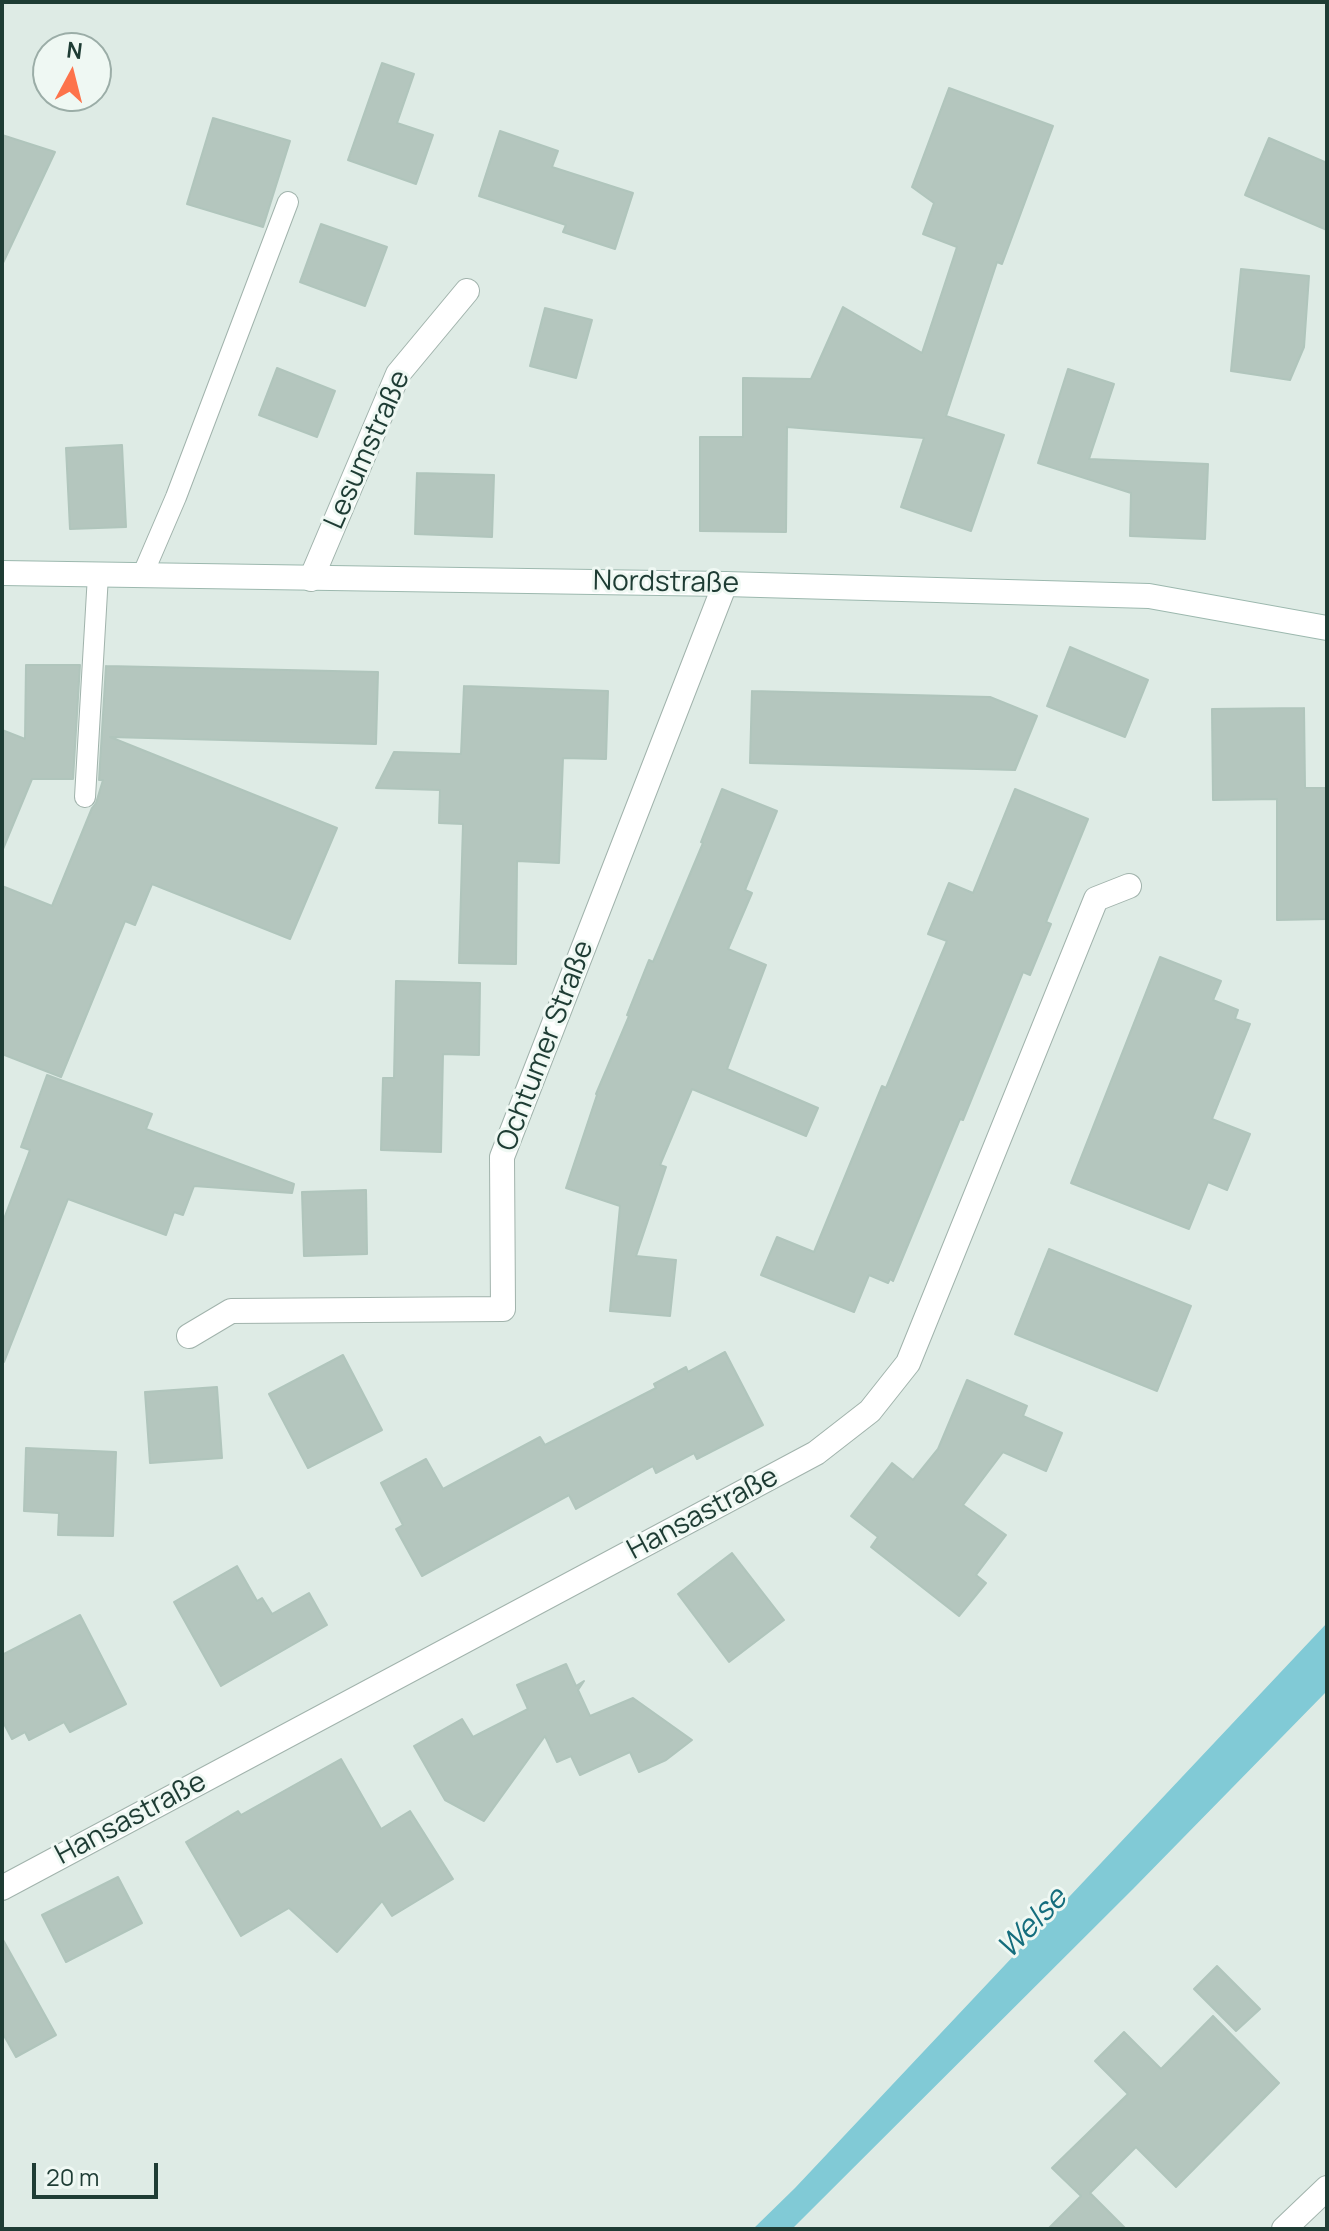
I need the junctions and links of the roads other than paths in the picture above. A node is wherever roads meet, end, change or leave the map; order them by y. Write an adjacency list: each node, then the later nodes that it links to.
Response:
1 (288, 202): 5 (lane)
2 (467, 291): 6 (street, Lesumstraße)
3 (2, 573): 4 (street, Nordstraße)
4 (98, 575): 5 (street, Nordstraße); 9 (lane)
5 (142, 576): 6 (street, Nordstraße)
6 (311, 579): 7 (street, Nordstraße)
7 (725, 584): 8 (street, Nordstraße); 11 (street, Ochtumer Straße)
8 (1327, 628)
9 (85, 797)
10 (1129, 886): 12 (street, Hansastraße)
11 (189, 1336)
12 (2, 1888)
13 (1327, 2188): 14 (street)
14 (1284, 2229)

